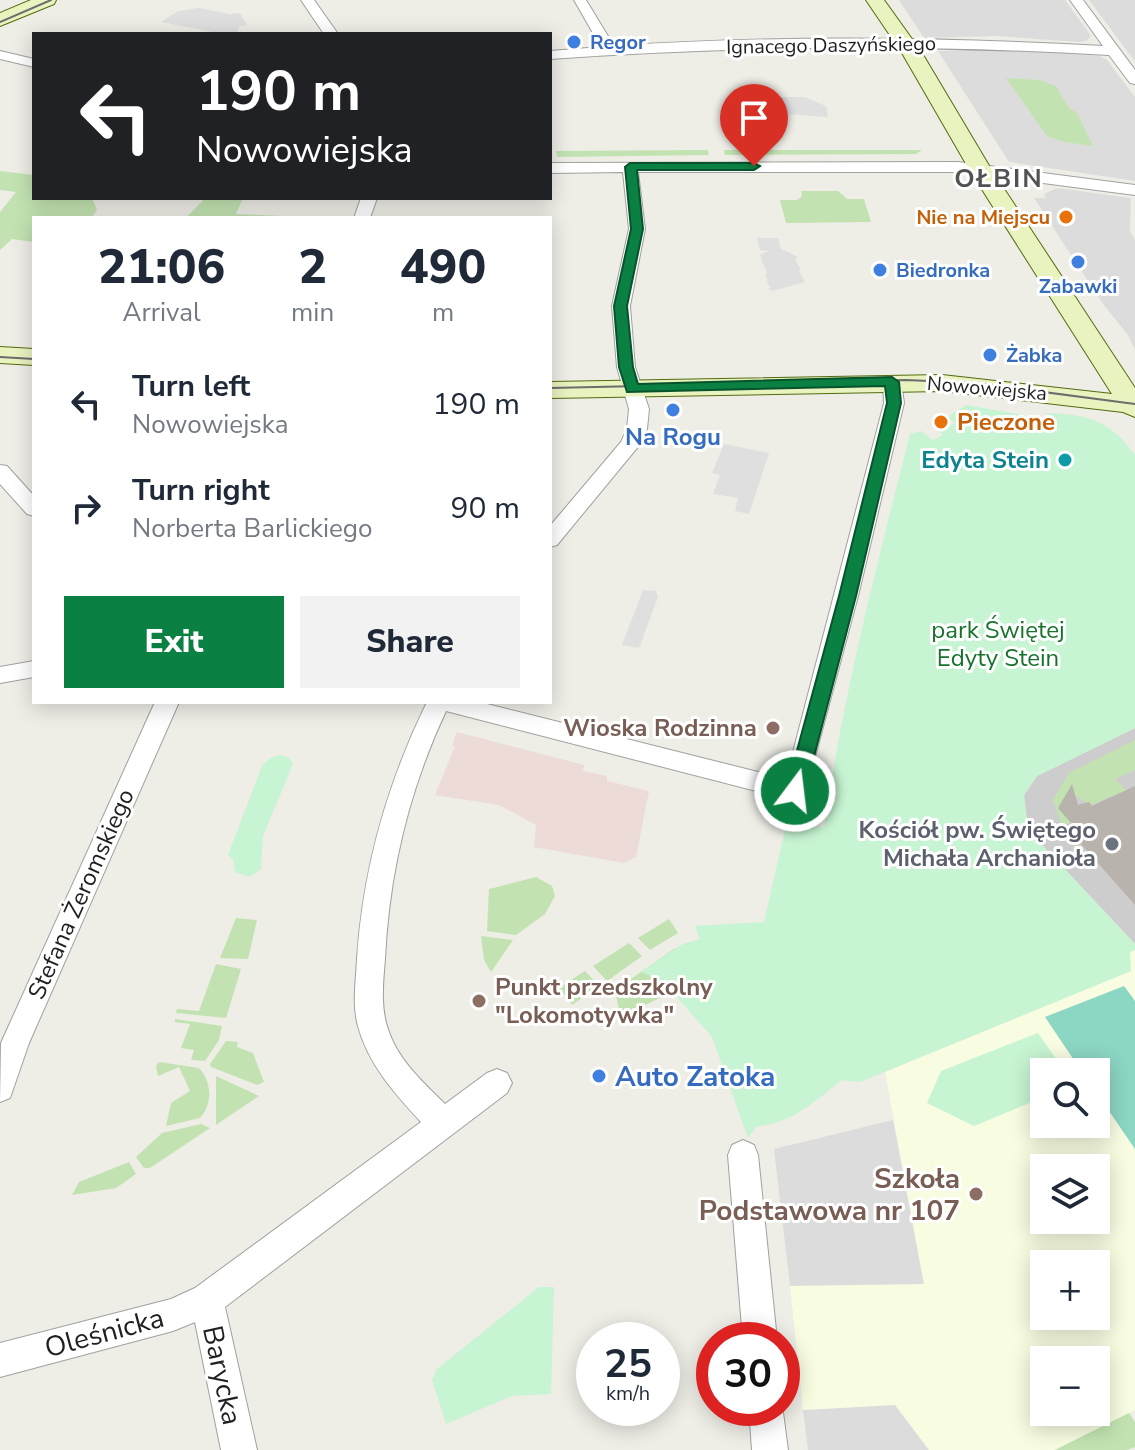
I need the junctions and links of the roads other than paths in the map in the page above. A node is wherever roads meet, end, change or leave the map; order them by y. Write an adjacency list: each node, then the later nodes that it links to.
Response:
1 (47, 0): 6 (main road)
2 (307, 0): 7 (street)
3 (580, 0): 9 (street)
4 (875, 0): 8 (main road)
5 (1076, 0): 10 (street)
6 (0, 20)
7 (330, 32)
8 (905, 43): 9 (street, Ignacego Daszyńskiego); 10 (street, Ignacego Daszyńskiego); 17 (main road)
9 (609, 50): 12 (street, Ignacego Daszyńskiego)
10 (1113, 51): 14 (street)
11 (0, 55): 13 (street)
12 (552, 55)
13 (32, 63)
14 (1134, 78)
15 (630, 167): 16 (street); 17 (street); 22 (street)
16 (552, 168)
17 (980, 169): 18 (street); 24 (main road)
18 (1135, 190)
19 (0, 355): 20 (main road)
20 (32, 357)
21 (892, 382): 22 (main road, Nowowiejska); 24 (main road, Nowowiejska); 32 (street)
22 (632, 389): 23 (main road, Nowowiejska); 27 (street)
23 (552, 390)
24 (1134, 406)
25 (0, 471): 26 (street)
26 (32, 507)
27 (552, 538)
28 (32, 669): 29 (street)
29 (0, 675)
30 (166, 704): 34 (street, Stefana Żeromskiego)
31 (440, 704): 35 (street)
32 (449, 704)
33 (497, 1083): 35 (street, Oleśnicka)
34 (0, 1088)
35 (442, 1122): 37 (street, Oleśnicka)
36 (743, 1155): 38 (street)
37 (207, 1300): 39 (street, Oleśnicka); 41 (street, Barycka)
38 (758, 1322)
39 (0, 1360)
40 (768, 1426): 42 (street)
41 (239, 1450)
42 (770, 1450)

